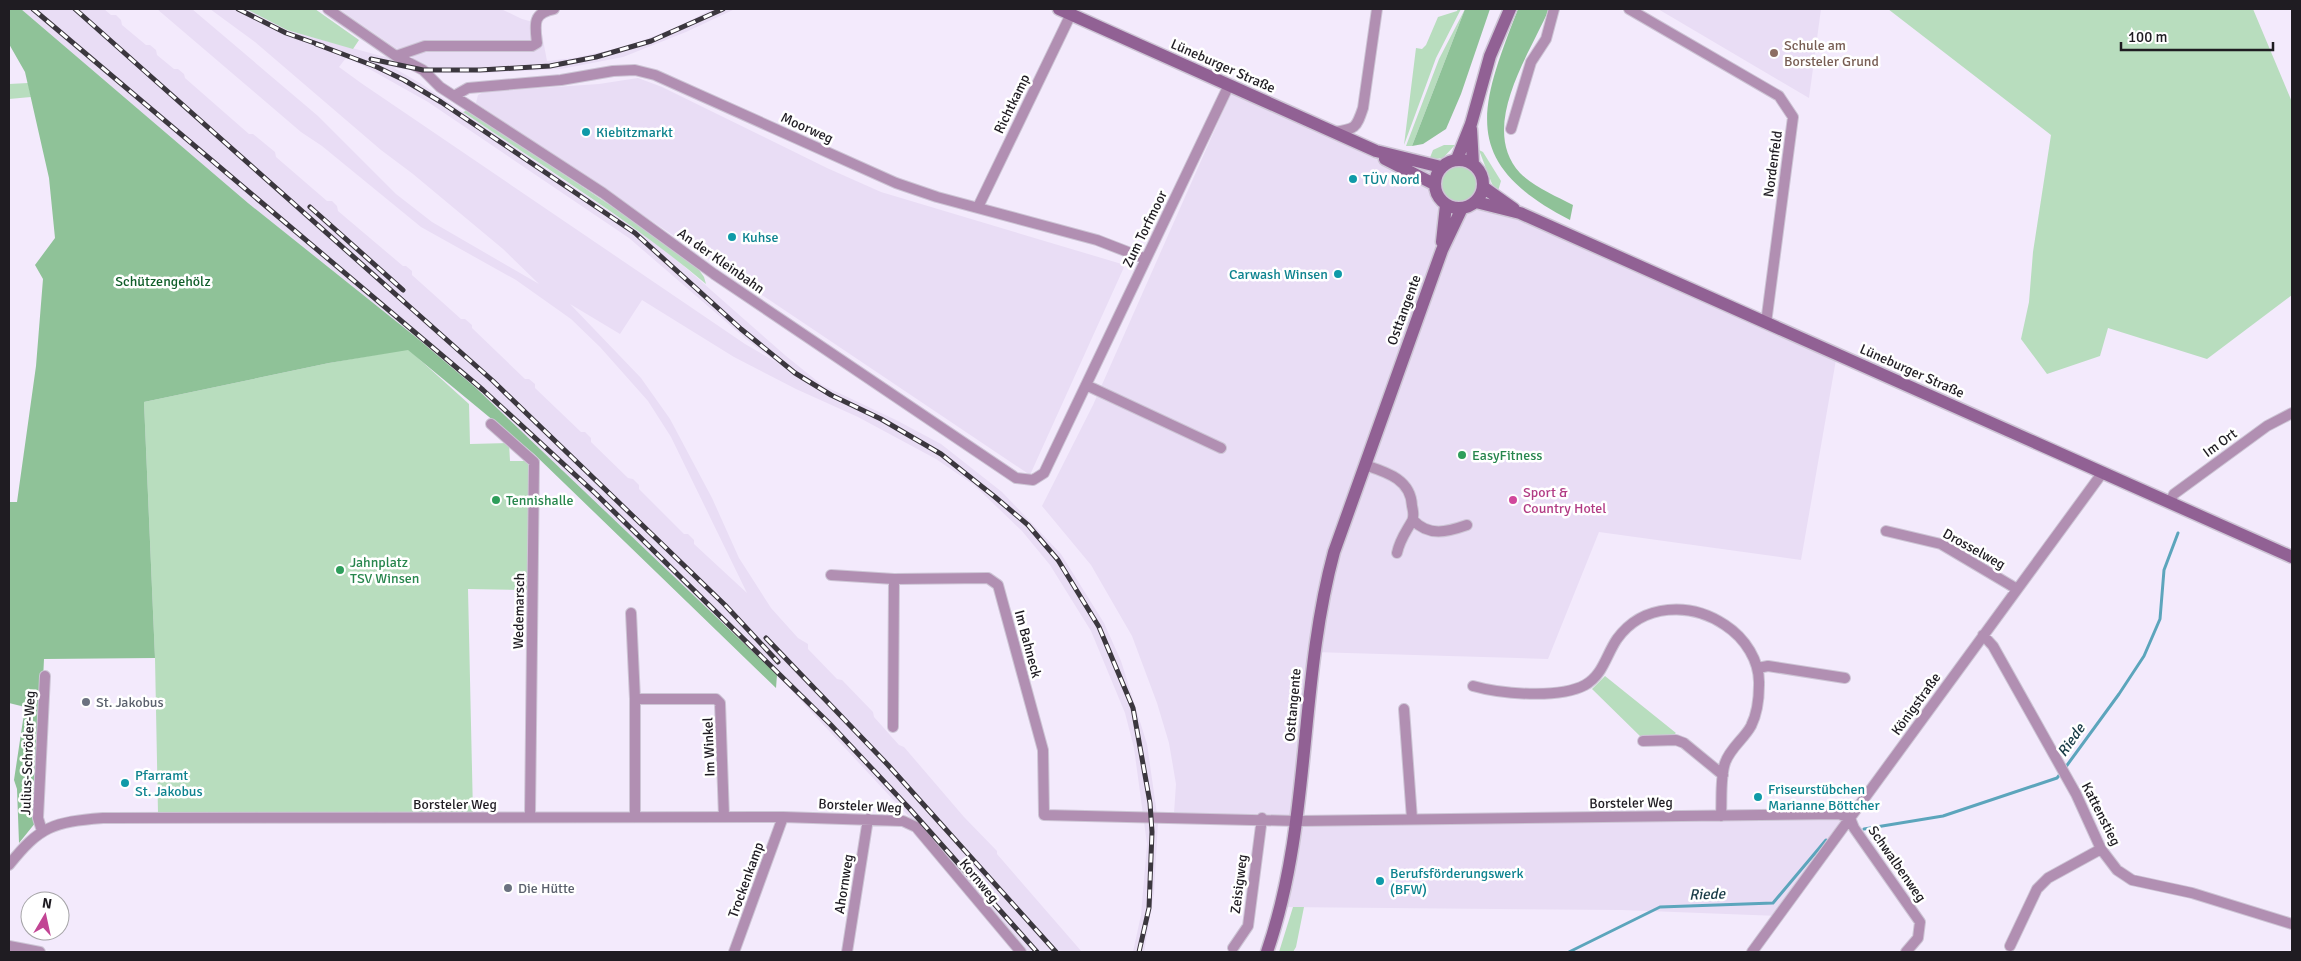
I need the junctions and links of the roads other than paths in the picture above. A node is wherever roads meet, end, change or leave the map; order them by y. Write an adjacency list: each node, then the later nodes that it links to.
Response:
1 (328, 9): 9 (street, An der Kleinbahn)
2 (554, 9): 9 (street)
3 (1059, 9): 8 (main road, Lüneburger Straße)
4 (1377, 9): 14 (street)
5 (1510, 9): 12 (main road)
6 (1554, 9): 13 (street)
7 (1628, 9): 28 (street, Nordenfeld)
8 (1071, 14): 10 (main road, Lüneburger Straße); 23 (street, Richtkamp)
9 (396, 56): 11 (street, An der Kleinbahn)
10 (1229, 85): 14 (main road, Lüneburger Straße); 27 (street, Zum Torfmoor)
11 (454, 96): 23 (street, Moorweg); 35 (street, An der Kleinbahn)
12 (1471, 124): 16 (main road); 17 (main road)
13 (1512, 129)
14 (1334, 132): 15 (main road, Lüneburger Straße)
15 (1376, 151): 18 (main road, Lüneburger Straße); 19 (main road, Lüneburger Straße)
16 (1457, 159): 17 (main road); 18 (main road)
17 (1473, 164): 20 (main road)
18 (1441, 167): 19 (main road)
19 (1434, 184): 22 (main road)
20 (1483, 187): 21 (main road); 25 (main road, Lüneburger Straße)
21 (1476, 202): 24 (main road); 25 (main road, Lüneburger Straße)
22 (1446, 204): 24 (main road); 26 (main road, Osttangente)
23 (978, 207): 27 (street, Moorweg)
24 (1462, 208): 26 (main road, Osttangente)
25 (1520, 213): 28 (main road, Lüneburger Straße)
26 (1442, 250): 33 (main road, Osttangente)
27 (1146, 259): 29 (street, Zum Torfmoor)
28 (1766, 322): 34 (main road, Lüneburger Straße)
29 (1086, 385): 32 (street); 35 (street, Zum Torfmoor)
30 (2292, 413): 36 (street, Im Ort)
31 (491, 424): 58 (street, Wedemarsch)
32 (1221, 448)
33 (1365, 464): 37 (street); 66 (main road, Osttangente)
34 (2103, 472): 36 (main road, Lüneburger Straße); 44 (street, Königstraße)
35 (1033, 480)
36 (2170, 502): 41 (main road, Lüneburger Straße)
37 (1413, 520): 38 (street); 40 (street)
38 (1467, 525)
39 (1886, 531): 44 (street, Drosselweg)
40 (1397, 553)
41 (2292, 557)
42 (831, 575): 43 (street, Im Bahneck)
43 (894, 579): 53 (street); 56 (street, Im Bahneck)
44 (2017, 589): 46 (street, Königstraße)
45 (631, 613): 51 (street)
46 (1984, 636): 63 (street, Königstraße); 70 (street, Kattenstieg)
47 (1758, 668): 49 (street); 50 (street); 55 (street)
48 (45, 676): 68 (street, Julius-Schröder-Weg)
49 (1845, 678)
50 (1473, 686)
51 (635, 699): 59 (street); 60 (street, Im Winkel)
52 (1404, 709): 65 (street)
53 (893, 727)
54 (1643, 741): 55 (street)
55 (1723, 775): 57 (street)
56 (1044, 814): 62 (street, Borsteler Weg)
57 (1722, 816): 63 (street, Borsteler Weg); 65 (street, Borsteler Weg)
58 (530, 817): 59 (street, Borsteler Weg); 68 (street, Borsteler Weg)
59 (635, 817): 60 (street, Borsteler Weg)
60 (724, 817): 61 (street, Borsteler Weg)
61 (783, 817): 64 (street, Borsteler Weg); 78 (street, Trockenkamp)
62 (1262, 818): 66 (street, Borsteler Weg); 76 (street, Zeisigweg)
63 (1850, 818): 82 (street, Königstraße); 83 (street, Schwalbenweg)
64 (868, 820): 67 (street, Borsteler Weg); 79 (street, Ahornweg)
65 (1412, 820): 66 (street, Borsteler Weg)
66 (1298, 821): 81 (main road, Osttangente)
67 (916, 828): 80 (street, Kornweg)
68 (42, 831): 71 (street, Borsteler Weg)
69 (9, 848): 71 (street)
70 (2101, 849): 73 (street, Kattenstieg); 75 (street)
71 (17, 855): 72 (street, Borsteler Weg)
72 (9, 865)
73 (2292, 924)
74 (9, 946): 77 (street)
75 (2010, 946)
76 (1233, 948)
77 (40, 952)
78 (734, 952)
79 (847, 952)
80 (1021, 952)
81 (1267, 952)
82 (1752, 952)
83 (1906, 952)

